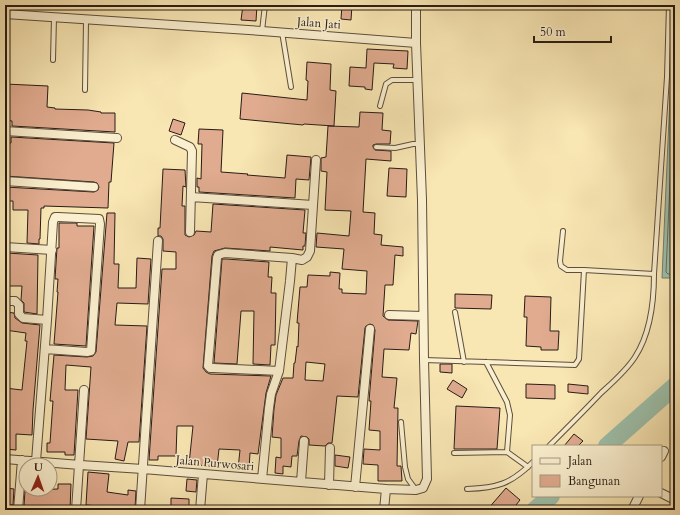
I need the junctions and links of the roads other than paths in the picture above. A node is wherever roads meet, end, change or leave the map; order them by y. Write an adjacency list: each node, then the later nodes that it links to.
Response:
1 (264, 5): 7 (lane)
2 (416, 5): 9 (street)
3 (669, 5): 32 (lane)
4 (5, 14): 5 (street, Jalan Jati)
5 (54, 17): 6 (street, Jalan Jati); 10 (lane)
6 (86, 19): 7 (street, Jalan Jati); 13 (lane)
7 (262, 31): 8 (street, Jalan Jati)
8 (282, 32): 9 (street, Jalan Jati); 12 (lane)
9 (416, 43): 11 (street)
10 (53, 60)
11 (418, 80): 14 (lane); 18 (street)
12 (291, 87)
13 (85, 90)
14 (380, 106)
15 (5, 131): 16 (street)
16 (116, 138)
17 (175, 140): 23 (street)
18 (420, 144): 19 (lane); 36 (street)
19 (376, 147)
20 (316, 160): 24 (street)
21 (5, 182): 22 (street)
22 (94, 187)
23 (191, 197): 24 (street); 26 (street)
24 (313, 205): 30 (street)
25 (563, 231): 31 (lane)
26 (190, 232)
27 (158, 241): 58 (street)
28 (5, 247): 29 (street)
29 (52, 250): 37 (street); 39 (street)
30 (292, 258): 43 (street); 43 (street)
31 (584, 270): 32 (lane); 42 (lane)
32 (654, 274): 47 (lane)
33 (5, 301): 37 (street)
34 (455, 312): 41 (lane)
35 (389, 315): 36 (street)
36 (423, 316): 40 (street)
37 (47, 320): 39 (street)
38 (370, 329): 63 (street)
39 (45, 349): 51 (street)
40 (424, 360): 41 (lane); 64 (street)
41 (464, 362): 42 (lane)
42 (486, 362): 49 (lane)
43 (279, 371): 60 (street)
44 (84, 390): 56 (street)
45 (401, 422): 64 (lane)
46 (304, 441): 61 (street)
47 (550, 445)
48 (330, 448): 62 (street)
49 (507, 452): 50 (lane); 57 (lane)
50 (454, 453)
51 (36, 457)
52 (5, 459): 53 (street, Jalan Purwosari)
53 (18, 460)
54 (58, 463): 56 (street, Jalan Purwosari)
55 (532, 463): 57 (lane)
56 (80, 465): 58 (street, Jalan Purwosari); 72 (street)
57 (528, 467): 65 (lane)
58 (144, 469): 59 (street, Jalan Purwosari); 73 (street)
59 (203, 474): 60 (street, Jalan Purwosari); 74 (street)
60 (262, 479): 61 (street, Jalan Purwosari)
61 (301, 482): 62 (street, Jalan Purwosari)
62 (329, 485): 63 (street, Jalan Purwosari)
63 (355, 487): 66 (street, Jalan Purwosari)
64 (419, 489): 66 (street, Jalan Purwosari)
65 (467, 489)
66 (386, 490): 75 (street)
67 (662, 494): 70 (street)
68 (19, 497): 71 (street)
69 (638, 497): 76 (street)
70 (675, 500)
71 (18, 510)
72 (76, 510)
73 (140, 510)
74 (200, 510)
75 (384, 510)
76 (632, 510)

